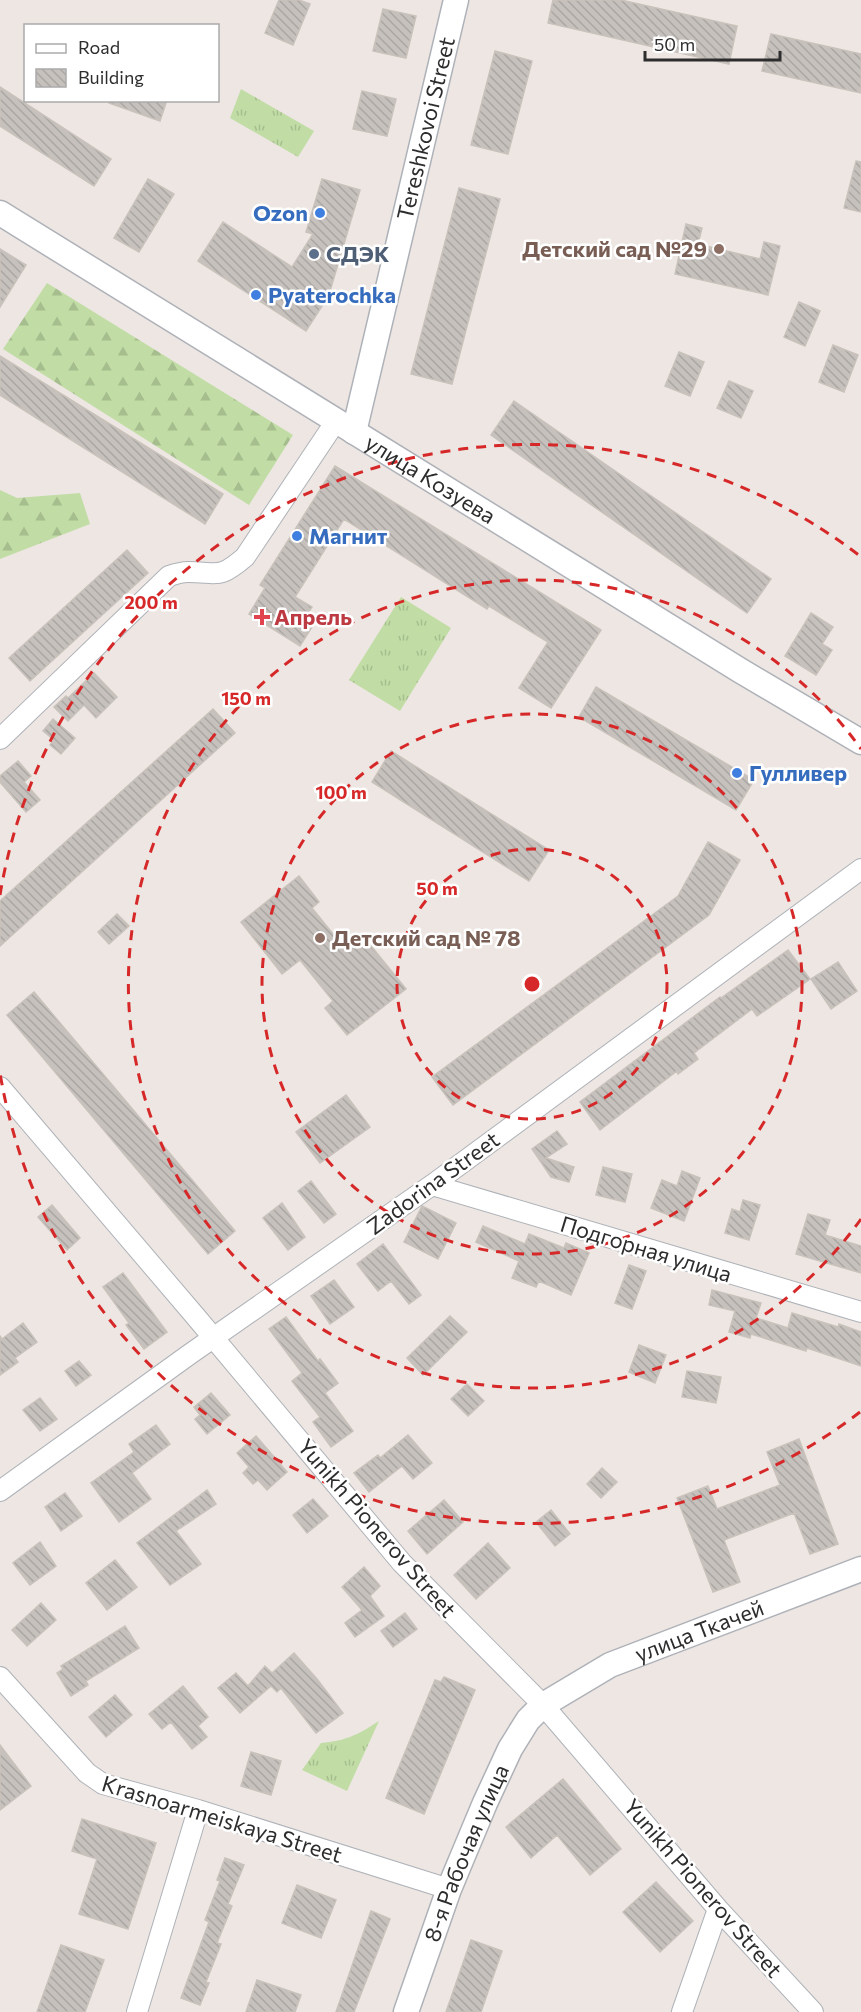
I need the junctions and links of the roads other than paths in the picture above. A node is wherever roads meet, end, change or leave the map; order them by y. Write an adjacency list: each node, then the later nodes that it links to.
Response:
1 (456, 0): 3 (street, Tereshkovoi Street)
2 (0, 213): 3 (street, улица Козуева)
3 (345, 426): 4 (street); 5 (street, улица Козуева)
4 (0, 739)
5 (861, 742)
6 (861, 869): 8 (street, Zadorina Street)
7 (0, 1087): 10 (street, Yunikh Pionerov Street)
8 (432, 1185): 9 (street, Подгорная улица); 10 (street, Zadorina Street)
9 (861, 1312)
10 (213, 1337): 11 (street, Zadorina Street); 14 (street, Yunikh Pionerov Street)
11 (0, 1491)
12 (861, 1569): 14 (street, улица Ткачей)
13 (0, 1677): 15 (street, Krasnoarmeiskaya Street)
14 (543, 1705): 16 (street, 8-я Рабочая улица); 17 (street, Yunikh Pionerov Street)
15 (198, 1810): 16 (street, Krasnoarmeiskaya Street); 18 (street)
16 (449, 1889): 19 (street, 8-я Рабочая улица)
17 (718, 1909): 20 (street); 21 (street, Yunikh Pionerov Street)
18 (137, 2012)
19 (406, 2012)
20 (682, 2012)
21 (813, 2012)

